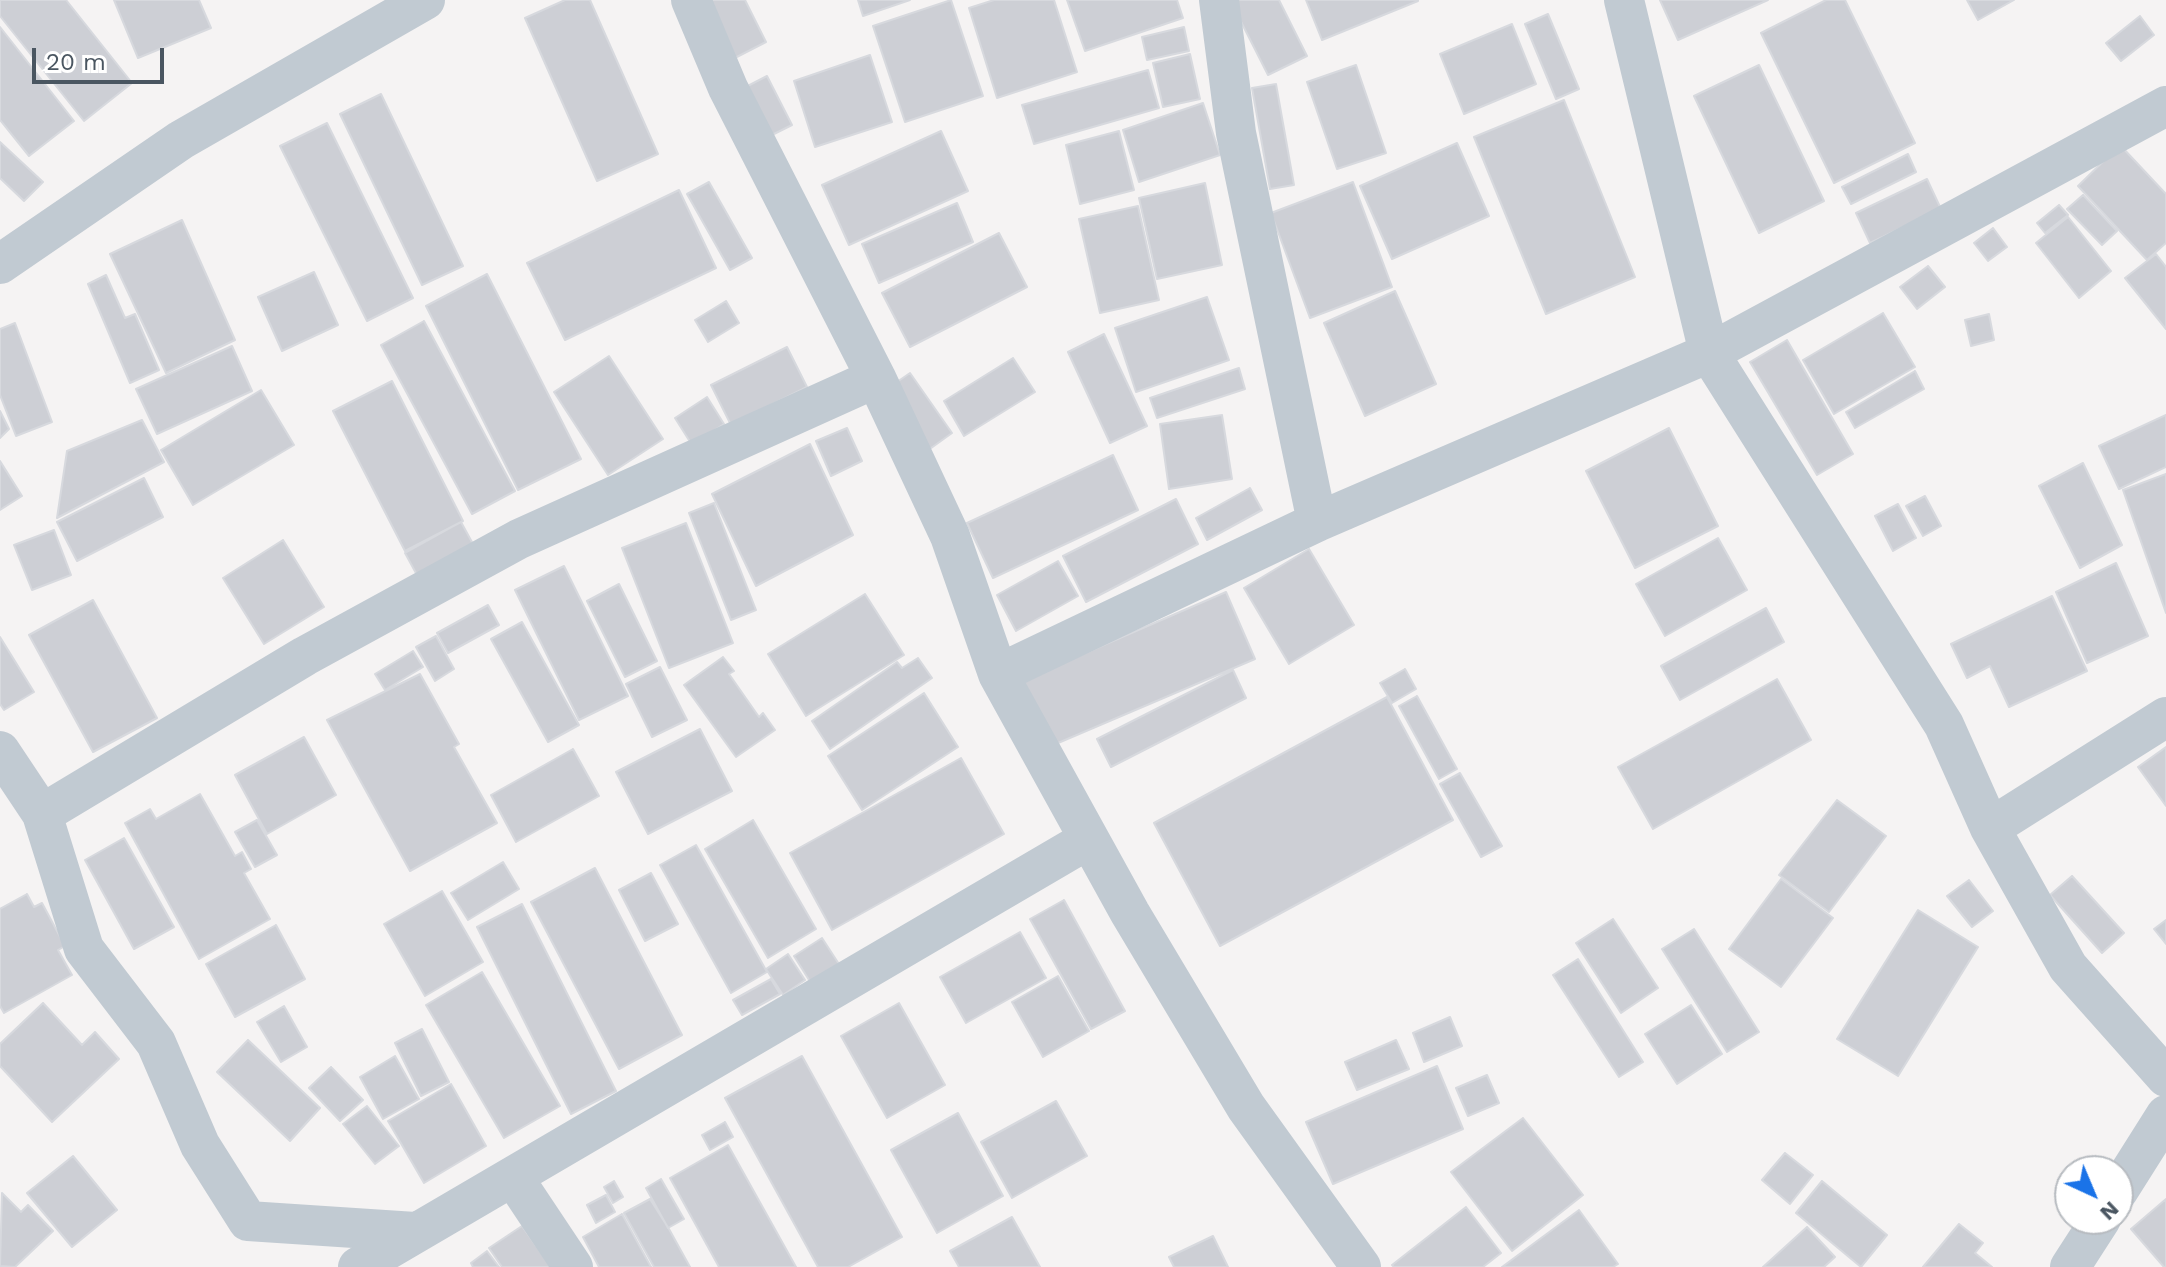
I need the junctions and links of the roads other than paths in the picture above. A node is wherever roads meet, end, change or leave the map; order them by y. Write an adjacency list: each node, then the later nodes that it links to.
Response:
1 (425, 0): 6 (street)
2 (691, 0): 8 (street)
3 (1219, 0): 9 (street)
4 (1624, 0): 7 (street)
5 (2166, 106): 7 (street)
6 (0, 264)
7 (1709, 353): 9 (street); 14 (street)
8 (876, 378): 10 (street); 13 (street)
9 (1317, 522): 10 (street)
10 (998, 674): 15 (street)
11 (2166, 717): 14 (street)
12 (0, 751): 13 (street)
13 (42, 814): 20 (street)
14 (1990, 828): 16 (street)
15 (1089, 839): 19 (street); 24 (street)
16 (2166, 1077)
17 (2166, 1115): 18 (street)
18 (2134, 1166)
19 (513, 1177): 20 (street); 23 (street)
20 (415, 1232): 22 (street)
21 (2091, 1235): 25 (street)
22 (358, 1267)
23 (573, 1267)
24 (1361, 1267)
25 (2070, 1267)

